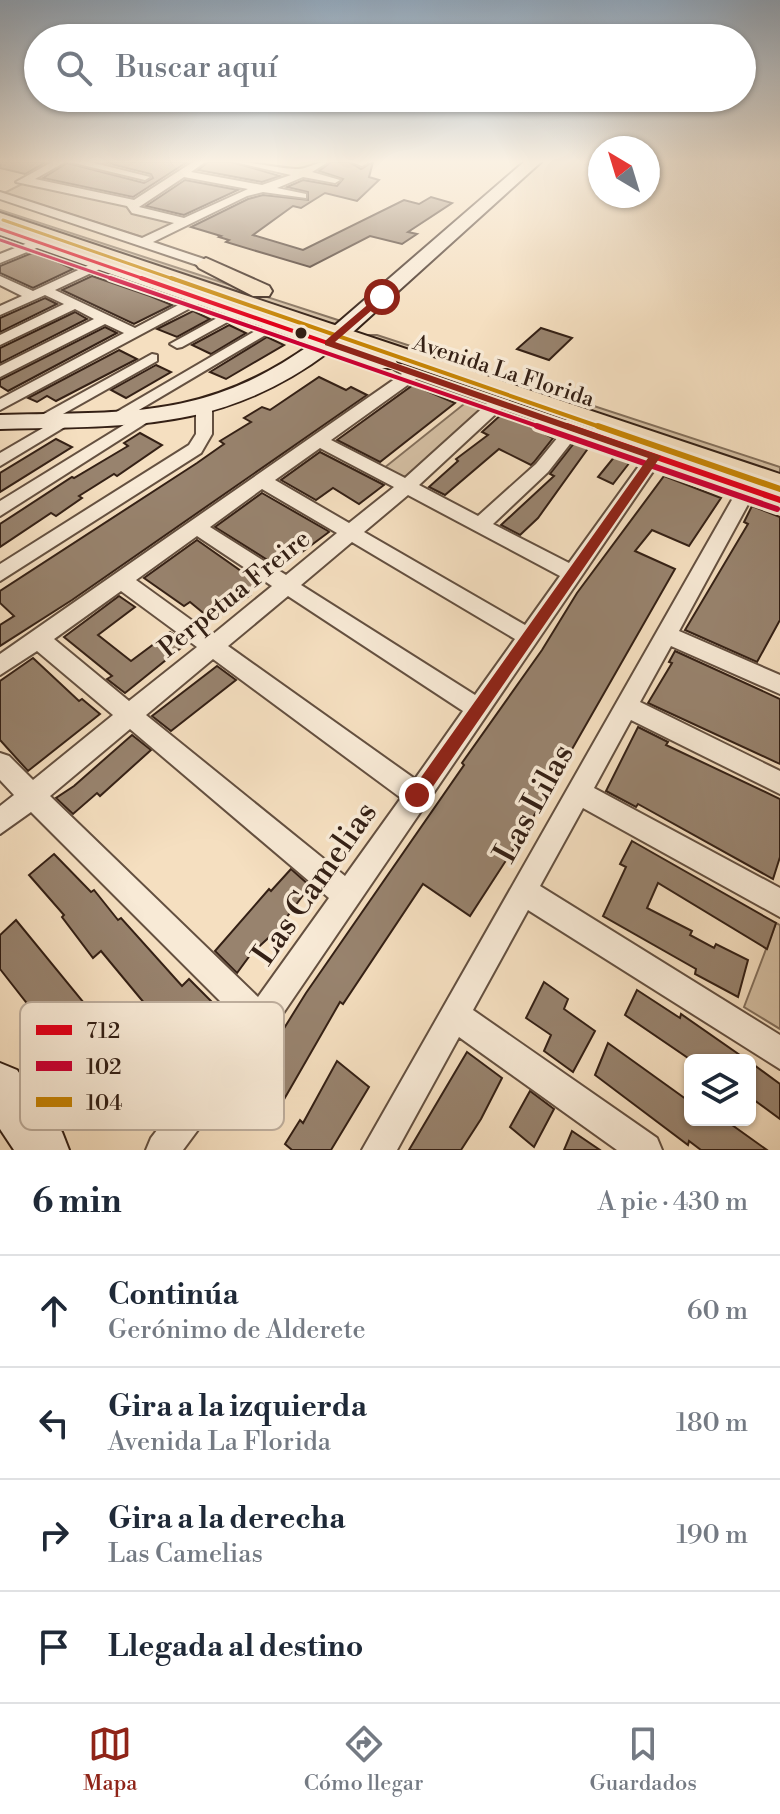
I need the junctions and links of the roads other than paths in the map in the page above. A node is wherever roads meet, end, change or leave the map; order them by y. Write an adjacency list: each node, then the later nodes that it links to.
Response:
1 (30, 216): 9 (main road, Avenida La Florida)
2 (46, 216): 9 (street, Avenida La Florida)
3 (157, 216): 6 (street)
4 (198, 216): 6 (street)
5 (472, 216): 23 (street)
6 (185, 222): 9 (street)
7 (0, 226): 8 (street, Avenida La Florida); 9 (main road, Avenida La Florida)
8 (40, 242): 9 (street, Avenida La Florida); 10 (street)
9 (124, 253): 11 (street, Avenida La Florida); 13 (main road, Avenida La Florida); 14 (main road, Avenida La Florida); 15 (street); 16 (street, Avenida La Florida)
10 (0, 259)
11 (206, 264): 14 (main road)
12 (0, 280): 15 (street)
13 (180, 281): 19 (main road); 23 (main road, Avenida La Florida)
14 (261, 291): 23 (main road, Avenida La Florida)
15 (39, 293): 17 (street); 18 (street)
16 (202, 298): 19 (street, Avenida La Florida); 22 (street)
17 (75, 304): 20 (street); 24 (street)
18 (0, 311)
19 (237, 311): 21 (street, Avenida La Florida); 25 (street)
20 (105, 319): 22 (street); 28 (street)
21 (274, 324): 23 (street, Avenida La Florida); 34 (street)
22 (135, 333): 31 (street)
23 (340, 333): 27 (street, Avenida La Florida); 30 (main road, Avenida La Florida); 32 (street); 40 (main road, Avenida La Florida)
24 (0, 341)
25 (177, 344)
26 (152, 358): 36 (street)
27 (386, 363): 29 (street, Avenida La Florida); 30 (main road)
28 (0, 372)
29 (414, 373): 30 (street, Avenida La Florida); 39 (street)
30 (501, 396): 38 (street, Avenida La Florida); 40 (main road, Avenida La Florida); 46 (street, Perpetua Freire)
31 (0, 405)
32 (204, 408): 33 (street); 53 (street)
33 (148, 415): 34 (street); 49 (street)
34 (116, 417): 35 (street)
35 (67, 419): 36 (street); 42 (street)
36 (41, 420): 37 (street)
37 (0, 422)
38 (574, 428): 41 (street, Avenida La Florida); 50 (street)
39 (319, 440): 44 (street); 46 (street)
40 (697, 445): 43 (main road, Avenida La Florida); 45 (main road, Avenida La Florida)
41 (655, 456): 47 (street, Avenida La Florida); 54 (street, Las Camelias)
42 (0, 461)
43 (780, 461)
44 (262, 481): 51 (street); 52 (street)
45 (780, 484)
46 (407, 486): 50 (street); 52 (street, Perpetua Freire)
47 (747, 489): 48 (street, Avenida La Florida); 57 (street, Las Lilas)
48 (780, 500)
49 (0, 510)
50 (480, 525): 54 (street)
51 (196, 527): 55 (street); 56 (street)
52 (351, 533): 56 (street, Perpetua Freire); 58 (street)
53 (0, 574)
54 (573, 574): 58 (street, Las Camelias)
55 (121, 580): 59 (street); 60 (street)
56 (287, 585): 60 (street, Perpetua Freire); 64 (street)
57 (666, 635): 62 (street); 63 (street, Las Lilas)
58 (529, 637): 64 (street, Las Camelias)
59 (38, 639): 61 (street); 65 (street)
60 (213, 646): 65 (street, Perpetua Freire); 70 (street)
61 (0, 666)
62 (778, 677)
63 (626, 706): 67 (street); 68 (street, Las Lilas)
64 (478, 709): 70 (street, Las Camelias)
65 (129, 715): 69 (street, Perpetua Freire); 73 (street)
66 (0, 764): 69 (street)
67 (780, 783)
68 (578, 792): 72 (street, Las Lilas); 74 (street)
69 (32, 795): 71 (street, Perpetua Freire); 75 (street)
70 (417, 795): 73 (street, Las Camelias)
71 (0, 822)
72 (523, 891): 77 (street, Las Lilas); 78 (street)
73 (347, 896): 76 (street, Las Camelias)
74 (780, 903)
75 (242, 1002)
76 (273, 1002)
77 (454, 1015): 81 (street, Las Lilas); 82 (street)
78 (780, 1053)
79 (178, 1130): 80 (street, Las Camelias)
80 (163, 1150)
81 (379, 1150)
82 (645, 1150)

